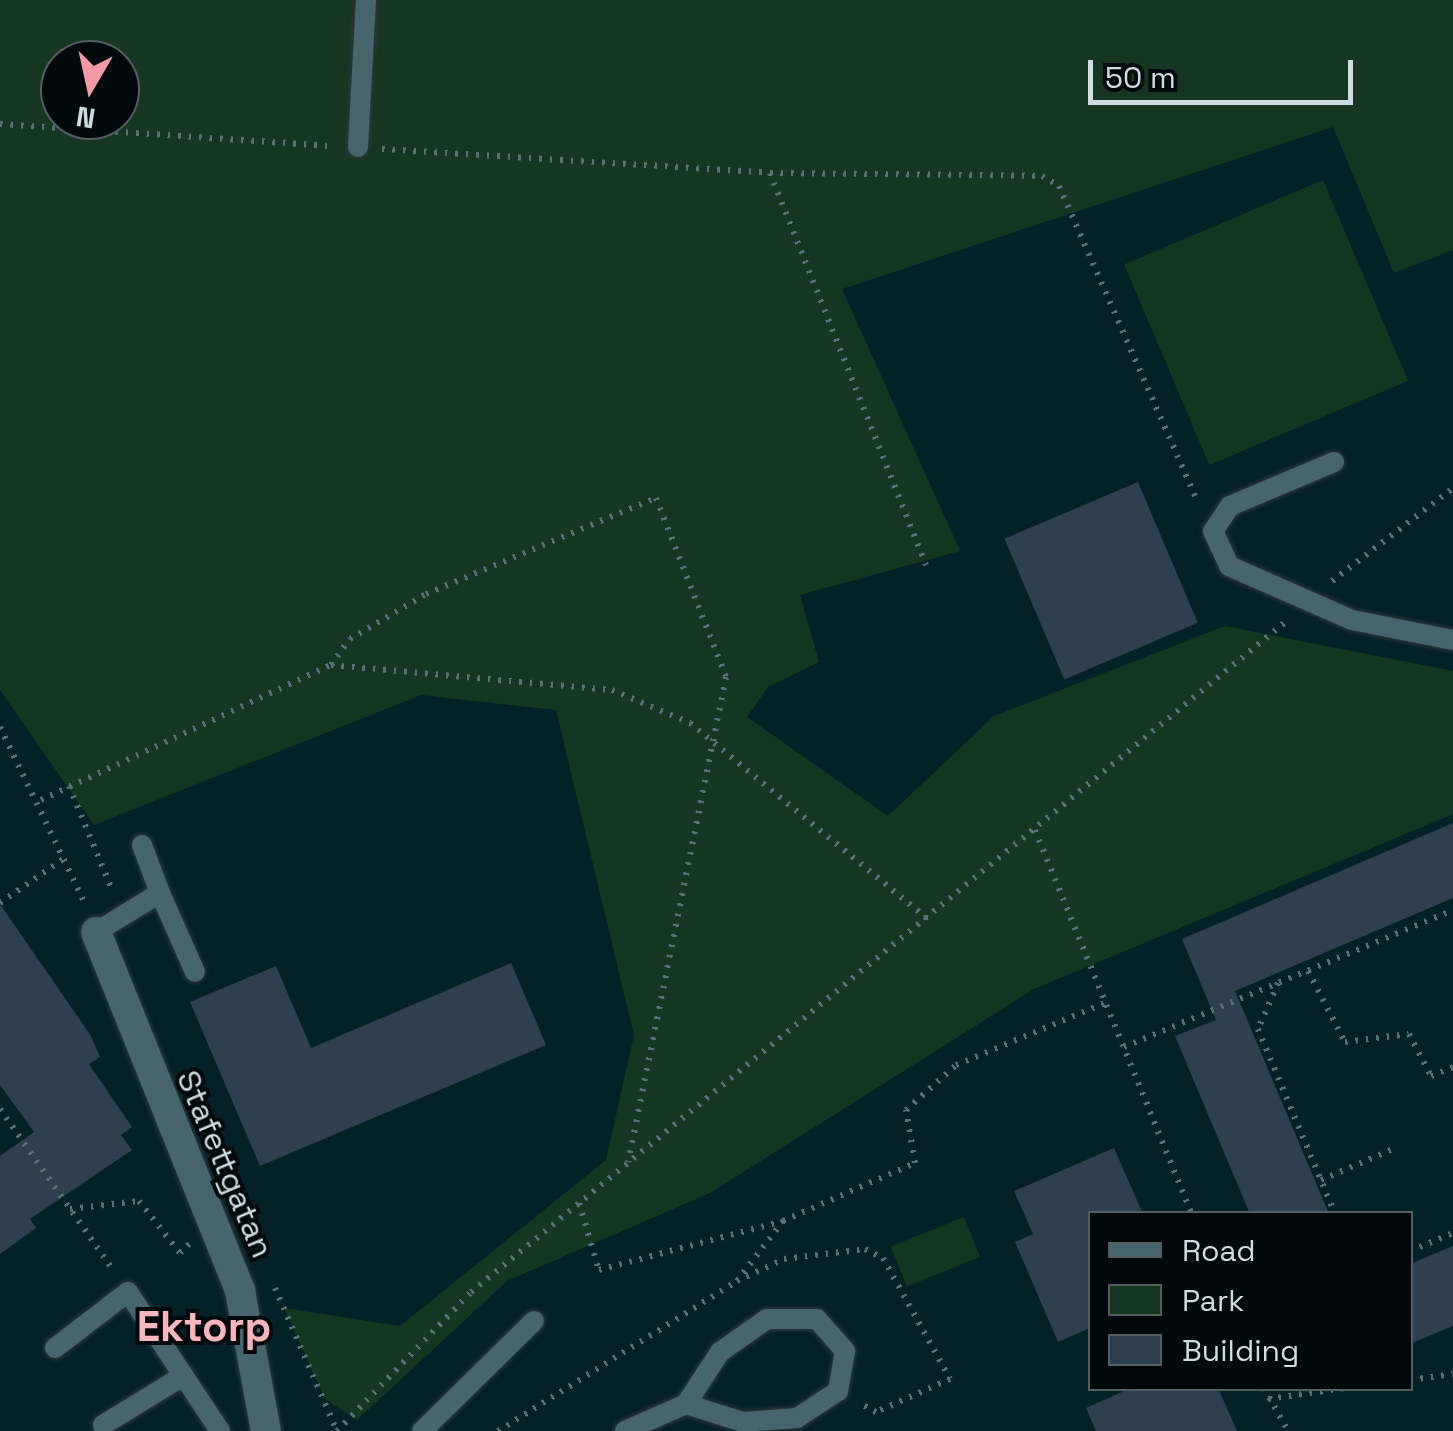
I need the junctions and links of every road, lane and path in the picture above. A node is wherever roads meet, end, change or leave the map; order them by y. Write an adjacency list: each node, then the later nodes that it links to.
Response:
1 (366, 0): 3 (lane)
2 (0, 124): 3 (path)
3 (358, 148): 4 (path)
4 (770, 173): 7 (path); 8 (path)
5 (1334, 462): 7 (lane)
6 (1453, 488): 9 (path)
7 (1213, 531): 9 (lane)
8 (926, 565)
9 (1308, 600): 10 (lane); 15 (path)
10 (1453, 640)
11 (331, 665): 13 (path); 13 (path); 14 (path)
12 (0, 727): 14 (path)
13 (711, 741): 21 (path); 31 (path)
14 (41, 800): 17 (path)
15 (1035, 830): 21 (path); 26 (path)
16 (142, 846): 18 (lane)
17 (66, 857): 19 (path); 22 (path)
18 (160, 894): 22 (lane); 24 (lane)
19 (0, 902)
20 (1453, 910): 23 (path)
21 (928, 919): 31 (path)
22 (96, 932): 37 (street, Stafettgatan)
23 (1308, 970): 25 (path); 28 (path)
24 (195, 972)
25 (1279, 982): 27 (path); 32 (path)
26 (1106, 1002): 27 (path); 38 (path)
27 (1124, 1047): 35 (path)
28 (1453, 1067)
29 (0, 1109): 34 (path)
30 (1391, 1150): 32 (path)
31 (628, 1163): 33 (path)
32 (1321, 1180): 36 (path)
33 (579, 1203): 38 (path); 56 (path)
34 (70, 1209): 37 (path); 42 (path)
35 (1191, 1211)
36 (1334, 1211)
37 (212, 1220): 55 (street, Stafettgatan)
38 (782, 1221): 41 (path)
39 (1453, 1233): 40 (path)
40 (1413, 1249)
41 (737, 1281): 48 (path); 58 (path)
42 (128, 1292): 44 (lane); 46 (lane)
43 (534, 1320): 57 (lane)
44 (54, 1348)
45 (1453, 1374): 47 (path)
46 (183, 1376): 53 (lane); 54 (lane)
47 (1413, 1380)
48 (838, 1391): 52 (lane); 52 (lane)
49 (1265, 1391): 51 (path)
50 (1325, 1391): 51 (path)
51 (1268, 1400): 60 (path)
52 (686, 1404): 59 (lane)
53 (103, 1425)
54 (220, 1431)
55 (266, 1431)
56 (337, 1431)
57 (422, 1431)
58 (498, 1431)
59 (624, 1431)
60 (1288, 1431)

